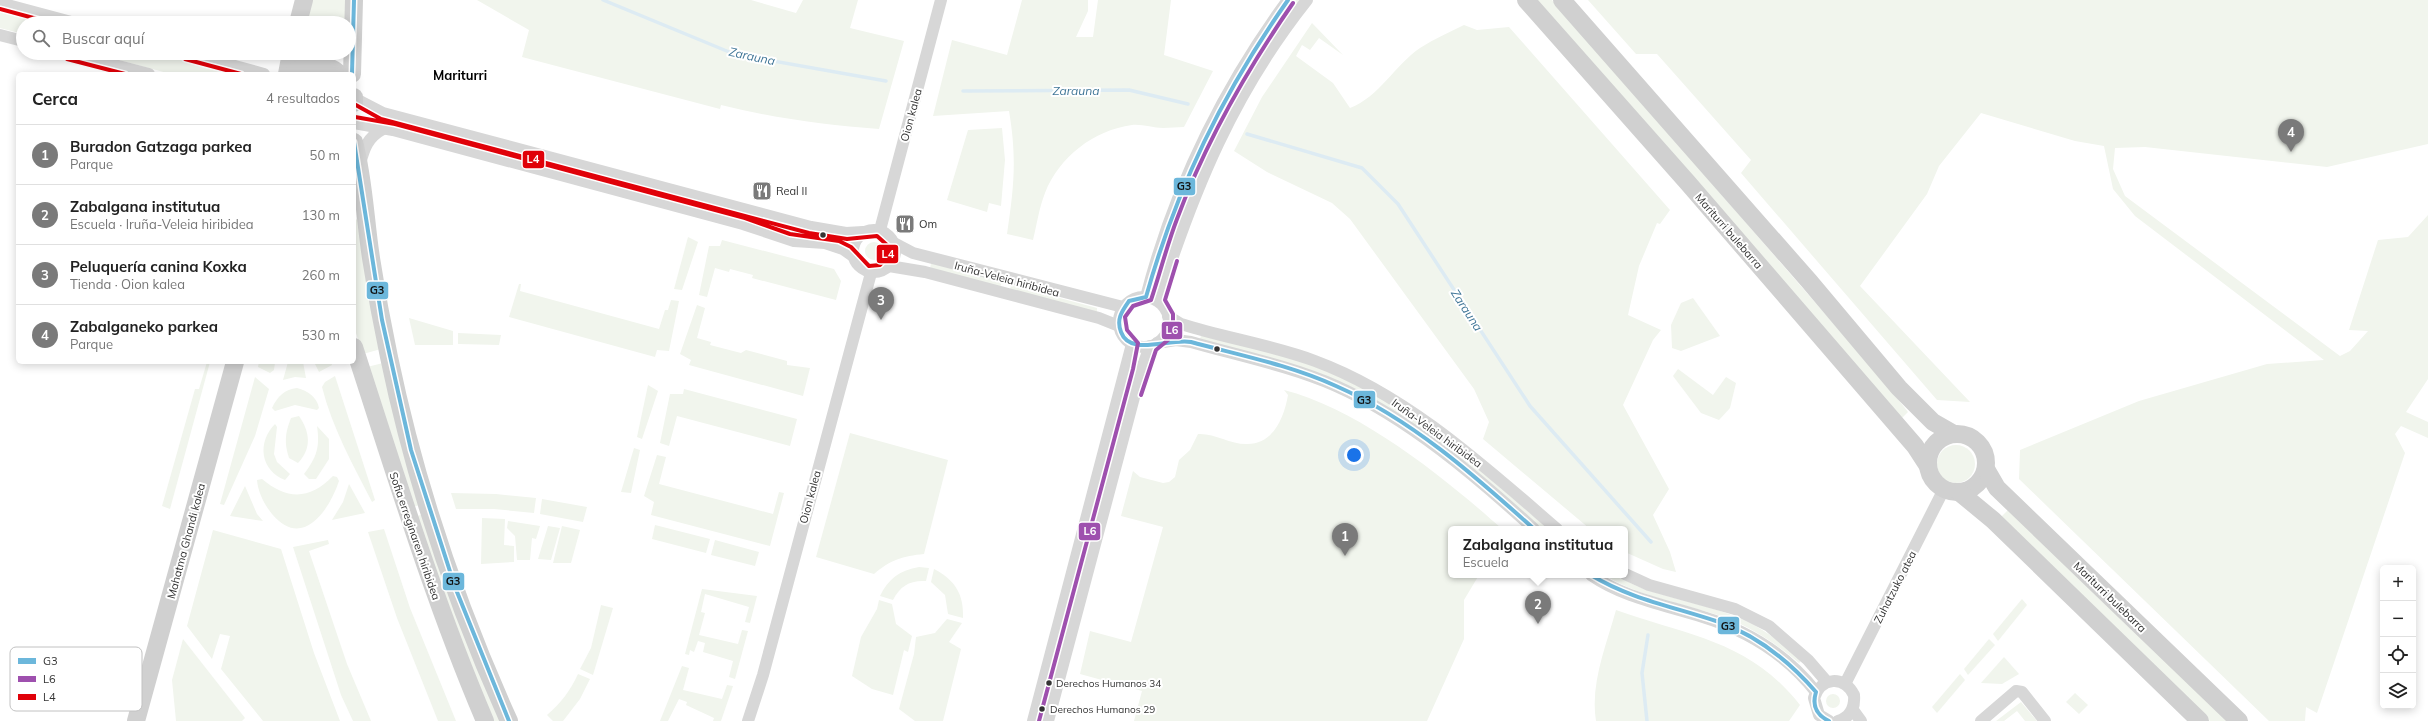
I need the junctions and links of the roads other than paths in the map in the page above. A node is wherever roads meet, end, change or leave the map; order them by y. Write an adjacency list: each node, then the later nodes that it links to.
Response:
1 (304, 0): 10 (main road)
2 (354, 0): 11 (main road)
3 (941, 0): 29 (street, Oion kalea)
4 (1288, 0): 35 (street)
5 (1307, 0): 36 (street)
6 (1526, 0): 45 (main road, Mariturri bulebarra)
7 (1562, 0): 44 (main road)
8 (0, 3): 9 (street)
9 (49, 16)
10 (300, 16)
11 (354, 16)
12 (0, 35): 13 (street)
13 (16, 39)
14 (96, 60): 18 (street)
15 (213, 60): 19 (street)
16 (291, 60): 20 (main road)
17 (352, 60): 23 (main road)
18 (141, 72)
19 (257, 72)
20 (288, 72)
21 (296, 72): 22 (main road)
22 (336, 72)
23 (352, 72)
24 (356, 99): 30 (street)
25 (356, 123): 26 (street)
26 (383, 129): 28 (street); 32 (street)
27 (356, 150): 28 (main road, Sofia erreginaren hiribidea)
28 (360, 165): 61 (main road, Sofia erreginaren hiribidea)
29 (880, 230): 30 (street); 31 (street)
30 (863, 232): 32 (street)
31 (894, 243): 33 (street); 37 (street, Iruña-Veleia hiribidea)
32 (852, 256): 34 (street)
33 (889, 266): 34 (street); 39 (street, Iruña-Veleia hiribidea)
34 (871, 273): 62 (street, Oion kalea)
35 (1146, 297): 36 (street); 37 (street)
36 (1158, 301): 38 (street)
37 (1123, 307): 39 (street)
38 (1168, 316): 41 (street); 49 (street, Iruña-Veleia hiribidea)
39 (1119, 326): 40 (street)
40 (1132, 344): 41 (street); 63 (street)
41 (1154, 344): 48 (street, Iruña-Veleia hiribidea); 64 (street)
42 (356, 353): 60 (main road, Sofia erreginaren hiribidea)
43 (234, 364): 55 (main road, Mahatma Ghandi kalea)
44 (1954, 434): 45 (main road); 46 (main road)
45 (1928, 466): 47 (main road)
46 (1986, 469): 47 (main road); 70 (main road, Mariturri bulebarra)
47 (1952, 490): 53 (street, Zuhatzuko atea); 69 (main road)
48 (1530, 526)
49 (1553, 526)
50 (1628, 575): 52 (street)
51 (1598, 578): 54 (street)
52 (1827, 682): 53 (street); 54 (street)
53 (1845, 684): 56 (street)
54 (1816, 692): 58 (street)
55 (142, 699)
56 (1853, 710): 65 (street); 66 (street)
57 (139, 711): 59 (main road, Mahatma Ghandi kalea)
58 (1825, 720)
59 (136, 721)
60 (485, 721)
61 (509, 721)
62 (748, 721)
63 (1032, 721)
64 (1048, 721)
65 (1838, 721)
66 (1861, 721)
67 (1981, 721): 68 (street)
68 (2045, 721)
69 (2200, 721)
70 (2239, 721)

